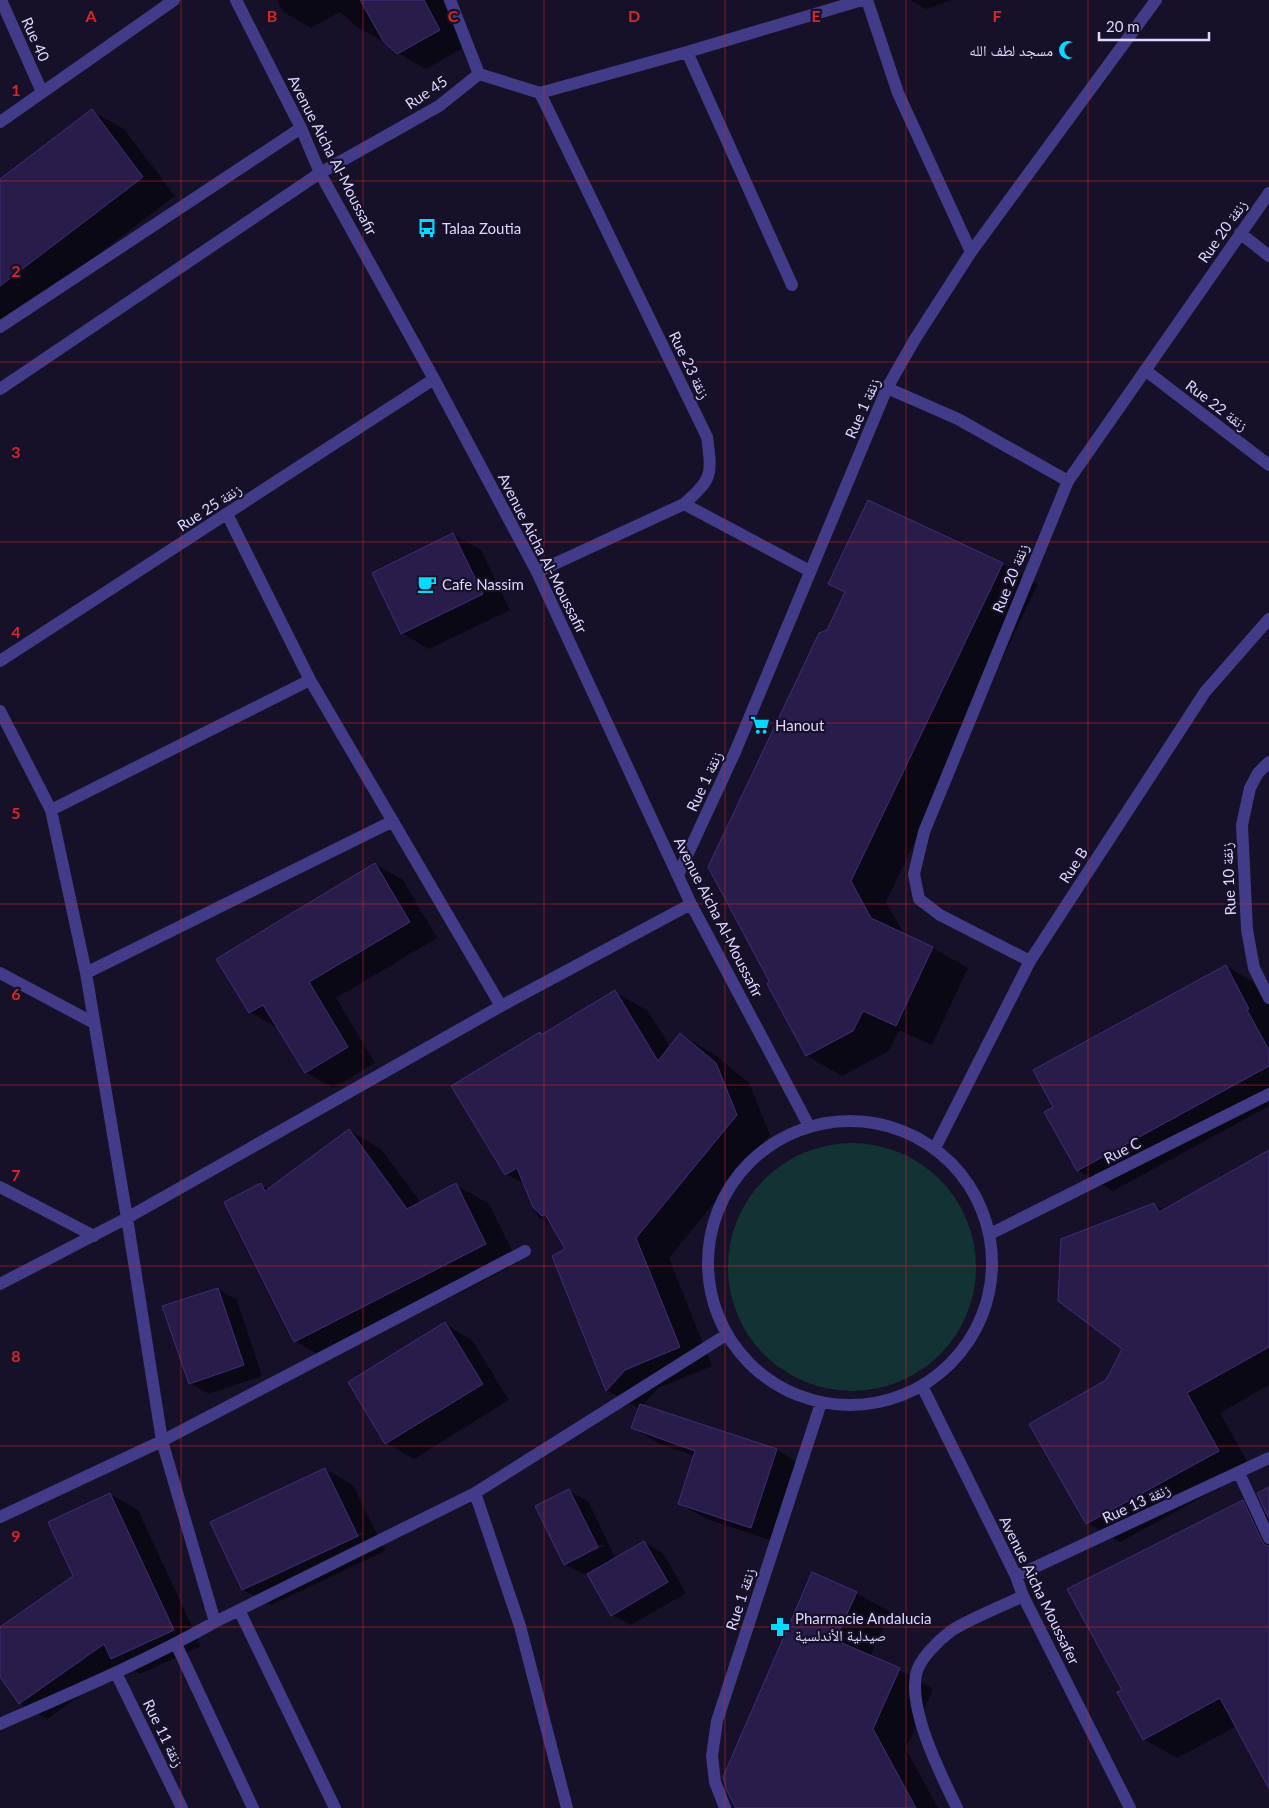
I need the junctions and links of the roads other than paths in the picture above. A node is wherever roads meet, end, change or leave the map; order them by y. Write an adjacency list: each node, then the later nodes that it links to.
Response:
1 (1, 0): 10 (street, Rue 40)
2 (174, 0): 10 (street)
3 (236, 0): 13 (street, Avenue Aicha Al-Moussafir)
4 (450, 0): 9 (street)
5 (862, 0): 8 (street)
6 (867, 0): 17 (street)
7 (1156, 0): 17 (street, Rue 1 زنقة)
8 (687, 52): 11 (street); 19 (street)
9 (479, 74): 11 (street); 14 (street, Rue 45)
10 (42, 92): 12 (street)
11 (540, 93): 27 (street, Rue 23 زنقة)
12 (0, 122)
13 (301, 128): 14 (street, Avenue Aicha Al-Moussafir); 20 (street)
14 (320, 173): 22 (street, Avenue Aicha Al-Moussafir); 24 (street, Rue 45)
15 (1269, 193): 16 (street, Rue 20 زنقة)
16 (1240, 234): 18 (street); 21 (street, Rue 20 زنقة)
17 (970, 252): 23 (street, Rue 1 زنقة)
18 (1269, 256)
19 (792, 285)
20 (0, 327)
21 (1145, 370): 25 (street, Rue 22 زنقة); 26 (street, Rue 20 زنقة)
22 (434, 379): 28 (street, Rue 25 زنقة); 30 (street, Avenue Aicha Al-Moussafir)
23 (887, 388): 26 (street); 29 (street, Rue 1 زنقة)
24 (0, 389)
25 (1269, 465)
26 (1068, 481): 40 (street, Rue 20 زنقة)
27 (684, 504): 29 (street); 30 (street, Rue 23 زنقة)
28 (227, 514): 32 (street, Rue 25 زنقة); 33 (street)
29 (810, 571): 38 (street, Rue 1 زنقة)
30 (536, 572): 38 (street, Avenue Aicha Al-Moussafir)
31 (1269, 619): 40 (street, Rue B)
32 (0, 661)
33 (310, 680): 36 (street); 37 (street)
34 (0, 711): 36 (street)
35 (1269, 762): 43 (street, Rue 10 زنقة)
36 (51, 810): 42 (street)
37 (393, 821): 42 (street); 44 (street)
38 (678, 875): 39 (street, Avenue Aicha Al-Moussafir)
39 (691, 904): 44 (street); 47 (street, Avenue Aicha Al-Moussafir)
40 (1030, 961): 48 (street, Rue B)
41 (0, 973): 45 (street)
42 (86, 973): 45 (street)
43 (1269, 998)
44 (501, 1006): 50 (street)
45 (94, 1023): 50 (street)
46 (1269, 1094): 51 (street, Rue C)
47 (809, 1126): 48 (street); 55 (street)
48 (935, 1148): 51 (street)
49 (0, 1187): 52 (street)
50 (127, 1218): 52 (street); 58 (street)
51 (990, 1234): 56 (street)
52 (94, 1236): 54 (street)
53 (525, 1251): 58 (street)
54 (0, 1284)
55 (726, 1335): 57 (street); 61 (street)
56 (922, 1386): 57 (street); 64 (street, Avenue Aicha Moussafer)
57 (821, 1403): 75 (street, Rue 1 زنقة)
58 (162, 1441): 62 (street); 67 (street)
59 (1269, 1458): 60 (street, Rue 13 زنقة)
60 (1239, 1473): 63 (street); 64 (street, Rue 13 زنقة)
61 (475, 1493): 66 (street); 74 (street)
62 (0, 1517)
63 (1269, 1538)
64 (1016, 1576): 65 (street, Avenue Aicha Moussafer)
65 (1023, 1596): 76 (street); 77 (street, Avenue Aicha Moussafer)
66 (239, 1610): 67 (street); 73 (street)
67 (215, 1622): 68 (street)
68 (176, 1644): 69 (street); 72 (street)
69 (116, 1673): 70 (street); 71 (street, Rue 11 زنقة)
70 (0, 1724)
71 (182, 1808)
72 (252, 1808)
73 (335, 1808)
74 (567, 1808)
75 (724, 1808)
76 (957, 1808)
77 (1130, 1808)

